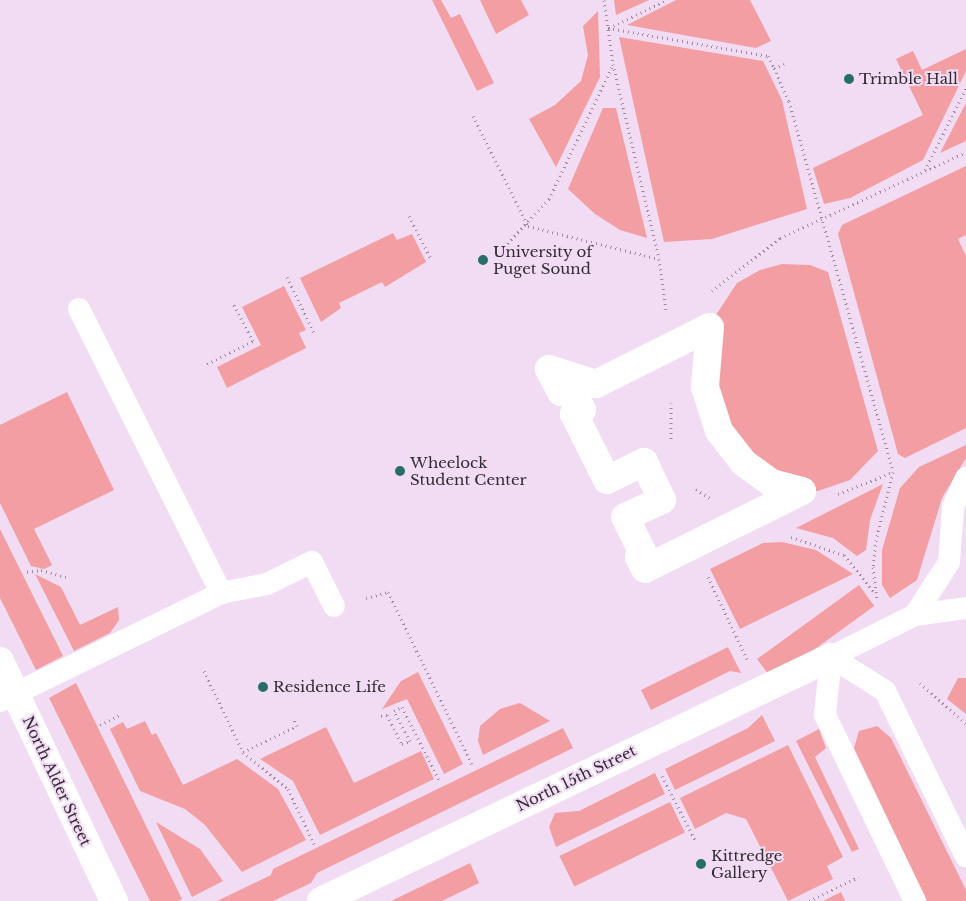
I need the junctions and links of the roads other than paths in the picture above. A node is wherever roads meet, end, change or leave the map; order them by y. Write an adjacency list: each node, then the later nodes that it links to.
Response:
1 (79, 309): 4 (lane)
2 (671, 346): 2 (street)
3 (966, 478): 7 (lane)
4 (221, 593): 5 (lane); 10 (lane)
5 (334, 606)
6 (966, 608): 7 (lane)
7 (916, 615): 8 (lane)
8 (831, 657): 11 (lane); 13 (street, North 15th Street); 14 (lane)
9 (0, 661): 10 (street, North Alder Street)
10 (8, 697): 12 (street, North Alder Street)
11 (966, 856)
12 (114, 901)
13 (321, 901)
14 (915, 901)

